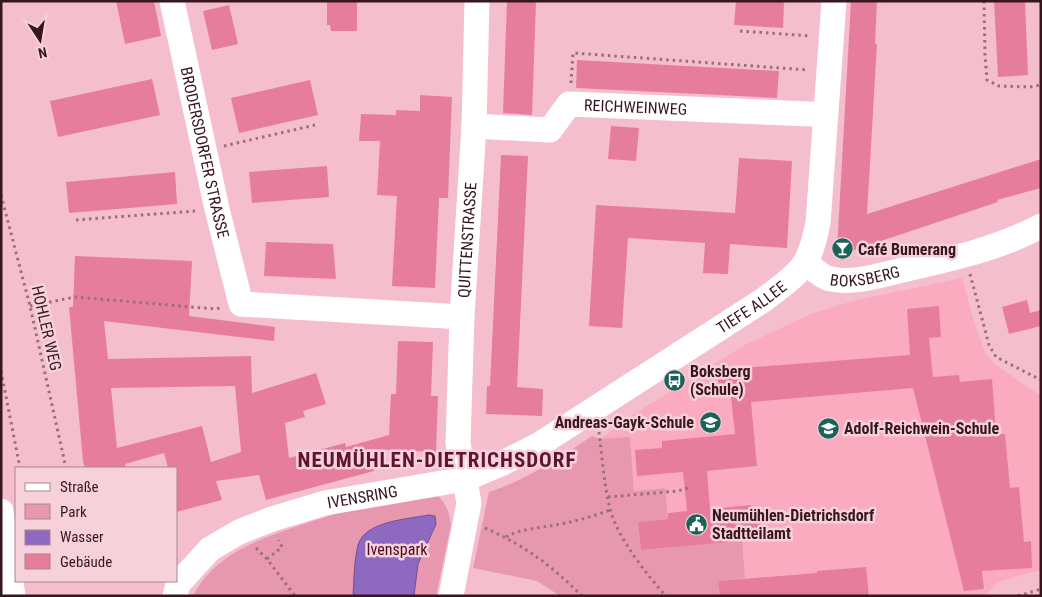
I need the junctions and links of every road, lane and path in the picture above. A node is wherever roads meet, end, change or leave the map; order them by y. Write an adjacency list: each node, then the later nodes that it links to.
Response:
1 (172, 1): 13 (street, BRODERSDORFER STRASSE)
2 (477, 1): 12 (street, QUITTENSTRASSE)
3 (834, 1): 19 (street, TIEFE ALLEE)
4 (984, 1): 8 (path)
5 (740, 31): 6 (path)
6 (817, 36)
7 (814, 70): 9 (path)
8 (1041, 85)
9 (569, 104): 10 (street, REICHWEINWEG); 12 (street, REICHWEINWEG)
10 (811, 114)
11 (315, 125): 13 (path)
12 (474, 126): 22 (street, QUITTENSTRASSE)
13 (204, 150): 15 (street, BRODERSDORFER STRASSE)
14 (1, 195): 21 (path, HOHLER WEG)
15 (218, 210): 16 (path); 20 (street, BRODERSDORFER STRASSE)
16 (76, 220)
17 (1041, 226): 18 (street, BOKSBERG)
18 (965, 256): 19 (street, BOKSBERG); 24 (path)
19 (806, 263): 25 (street, TIEFE ALLEE)
20 (240, 304): 21 (path); 22 (street)
21 (30, 306): 27 (path, HOHLER WEG)
22 (462, 318): 28 (street, QUITTENSTRASSE)
23 (1, 371): 26 (path)
24 (1041, 380)
25 (595, 408): 28 (street, TIEFE ALLEE); 30 (path)
26 (20, 467)
27 (66, 467)
28 (465, 479): 33 (street); 38 (street, IVENSRING)
29 (688, 488): 30 (path)
30 (608, 497): 31 (path)
31 (610, 510): 34 (path); 44 (path)
32 (1, 511): 40 (street)
33 (466, 520): 34 (path); 42 (street)
34 (506, 537): 43 (path)
35 (267, 559): 41 (path)
36 (1, 570): 37 (street)
37 (15, 570)
38 (178, 582)
39 (1041, 589): 45 (path)
40 (12, 596)
41 (295, 596)
42 (451, 596)
43 (582, 596)
44 (666, 596)
45 (1018, 596)

